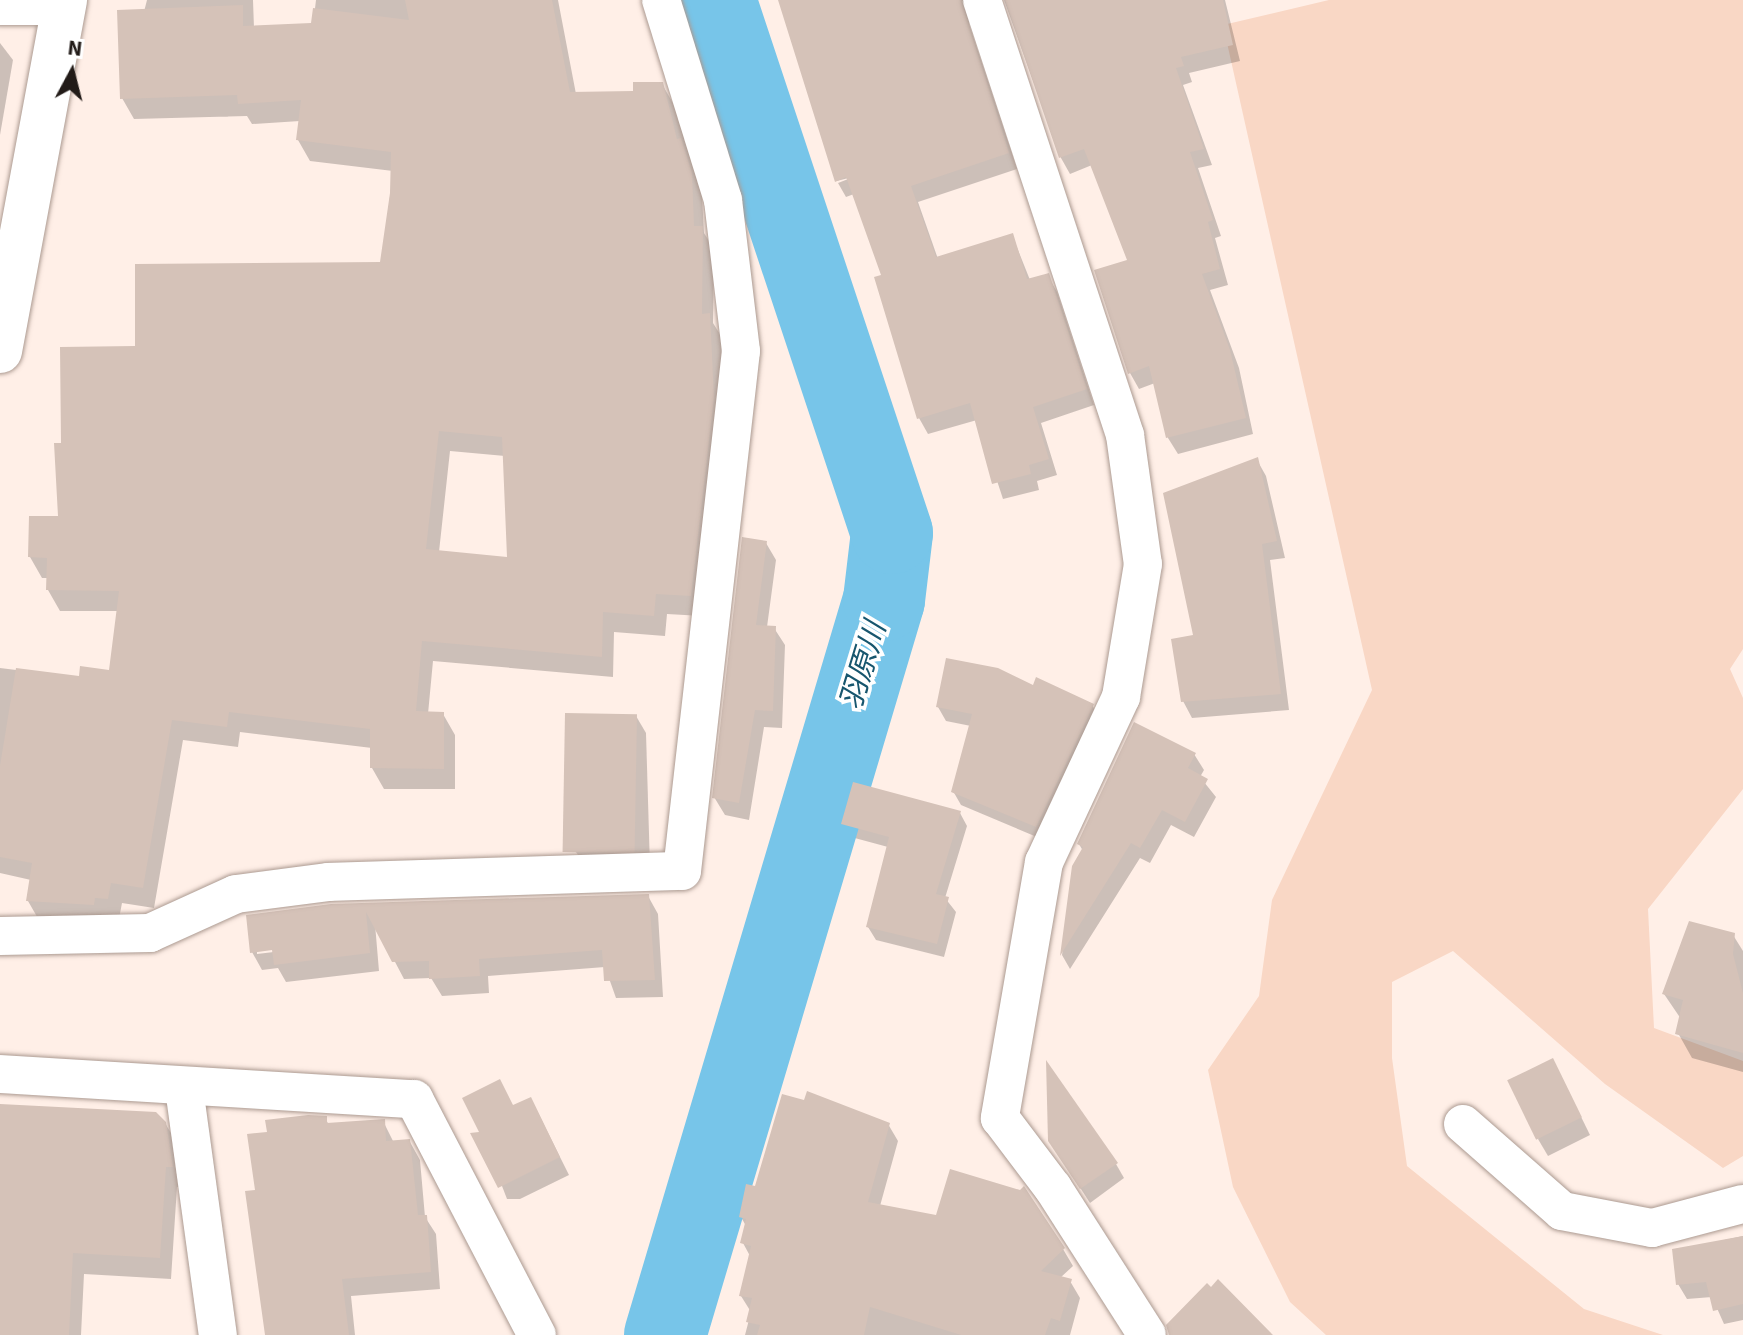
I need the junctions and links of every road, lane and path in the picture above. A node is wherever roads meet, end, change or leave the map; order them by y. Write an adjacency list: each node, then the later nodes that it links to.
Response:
1 (661, 0): 6 (street)
2 (982, 0): 13 (street)
3 (64, 3): 4 (street); 5 (street)
4 (0, 6)
5 (0, 351)
6 (0, 936)
7 (0, 1074): 8 (street)
8 (184, 1088): 11 (street); 12 (street)
9 (1463, 1124): 10 (street)
10 (1741, 1199)
11 (218, 1335)
12 (537, 1335)
13 (1147, 1335)

